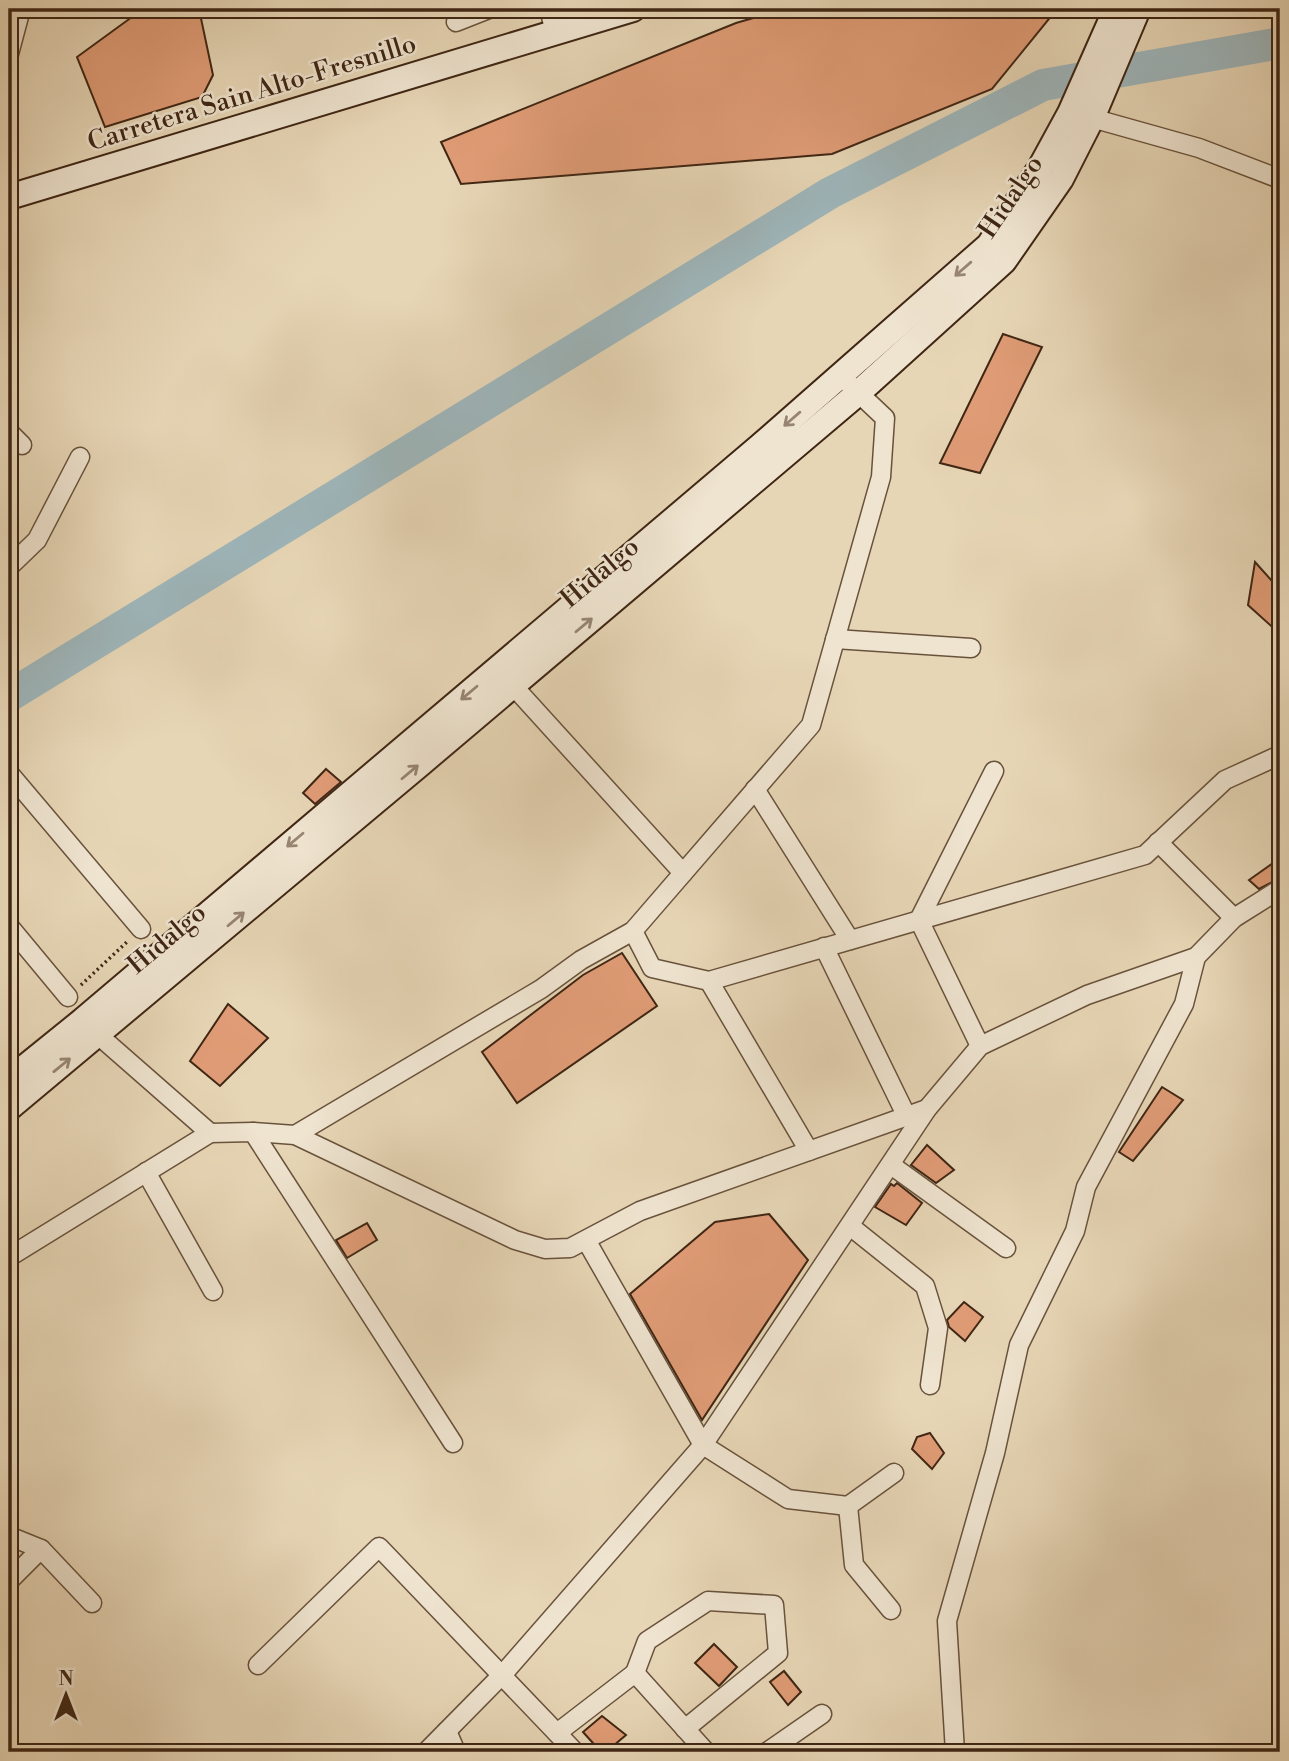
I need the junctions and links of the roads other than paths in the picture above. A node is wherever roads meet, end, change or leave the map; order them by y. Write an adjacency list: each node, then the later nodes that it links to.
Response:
1 (21, 9): 10 (street)
2 (489, 9): 7 (street)
3 (607, 9): 8 (main road)
4 (633, 9): 8 (main road, Carretera Sain Alto-Fresnillo)
5 (1116, 9): 9 (main road, Hidalgo)
6 (1139, 9): 9 (main road, Hidalgo)
7 (456, 22)
8 (552, 22): 13 (main road); 14 (main road, Carretera Sain Alto-Fresnillo)
9 (1110, 51): 11 (main road, Hidalgo)
10 (9, 54)
11 (1084, 109): 12 (street); 15 (main road, Hidalgo)
12 (1280, 180)
13 (9, 189)
14 (9, 197)
15 (849, 385): 18 (street); 20 (main road, Hidalgo)
16 (80, 457): 17 (street)
17 (9, 567)
18 (835, 639): 19 (street); 24 (street)
19 (971, 648)
20 (505, 677): 26 (street); 38 (main road, Hidalgo)
21 (1280, 755): 25 (street)
22 (994, 771): 29 (street)
23 (9, 773): 31 (street)
24 (755, 789): 26 (street); 33 (street)
25 (1158, 842): 28 (street); 29 (street)
26 (683, 873): 32 (street)
27 (1280, 889): 28 (street)
28 (1234, 918): 35 (street)
29 (919, 920): 33 (street); 39 (street)
30 (9, 926): 37 (street)
31 (141, 929)
32 (633, 931): 36 (street); 46 (street)
33 (849, 940): 34 (street)
34 (824, 947): 36 (street); 43 (street)
35 (1196, 957): 39 (street); 77 (street)
36 (709, 981): 47 (street)
37 (68, 997)
38 (90, 1028): 40 (main road, Hidalgo); 41 (main road, Hidalgo, one-way to 38); 45 (street)
39 (980, 1046): 42 (street)
40 (9, 1080)
41 (9, 1108)
42 (928, 1110): 43 (street); 48 (street)
43 (907, 1117): 47 (street)
44 (253, 1132): 45 (street); 46 (street); 56 (street)
45 (210, 1133): 49 (street)
46 (295, 1135): 51 (street)
47 (809, 1152): 51 (street)
48 (891, 1165): 50 (street); 52 (street)
49 (146, 1172): 53 (street); 54 (street)
50 (849, 1226): 55 (street); 57 (street)
51 (586, 1240): 57 (street)
52 (1006, 1248)
53 (9, 1257)
54 (213, 1291)
55 (930, 1385)
56 (453, 1443)
57 (703, 1446): 59 (street); 67 (street)
58 (894, 1472): 59 (street)
59 (848, 1506): 64 (street)
60 (9, 1536): 61 (street)
61 (41, 1549): 62 (street); 63 (street)
62 (9, 1581)
63 (92, 1603)
64 (891, 1610)
65 (258, 1665): 67 (street)
66 (635, 1673): 69 (street); 69 (street); 71 (street)
67 (503, 1674): 70 (street); 71 (street)
68 (822, 1714): 76 (street)
69 (685, 1729): 75 (street)
70 (447, 1731): 72 (street); 73 (street)
71 (557, 1733): 74 (street)
72 (426, 1752)
73 (456, 1752)
74 (575, 1752)
75 (706, 1752)
76 (767, 1752)
77 (955, 1752)

